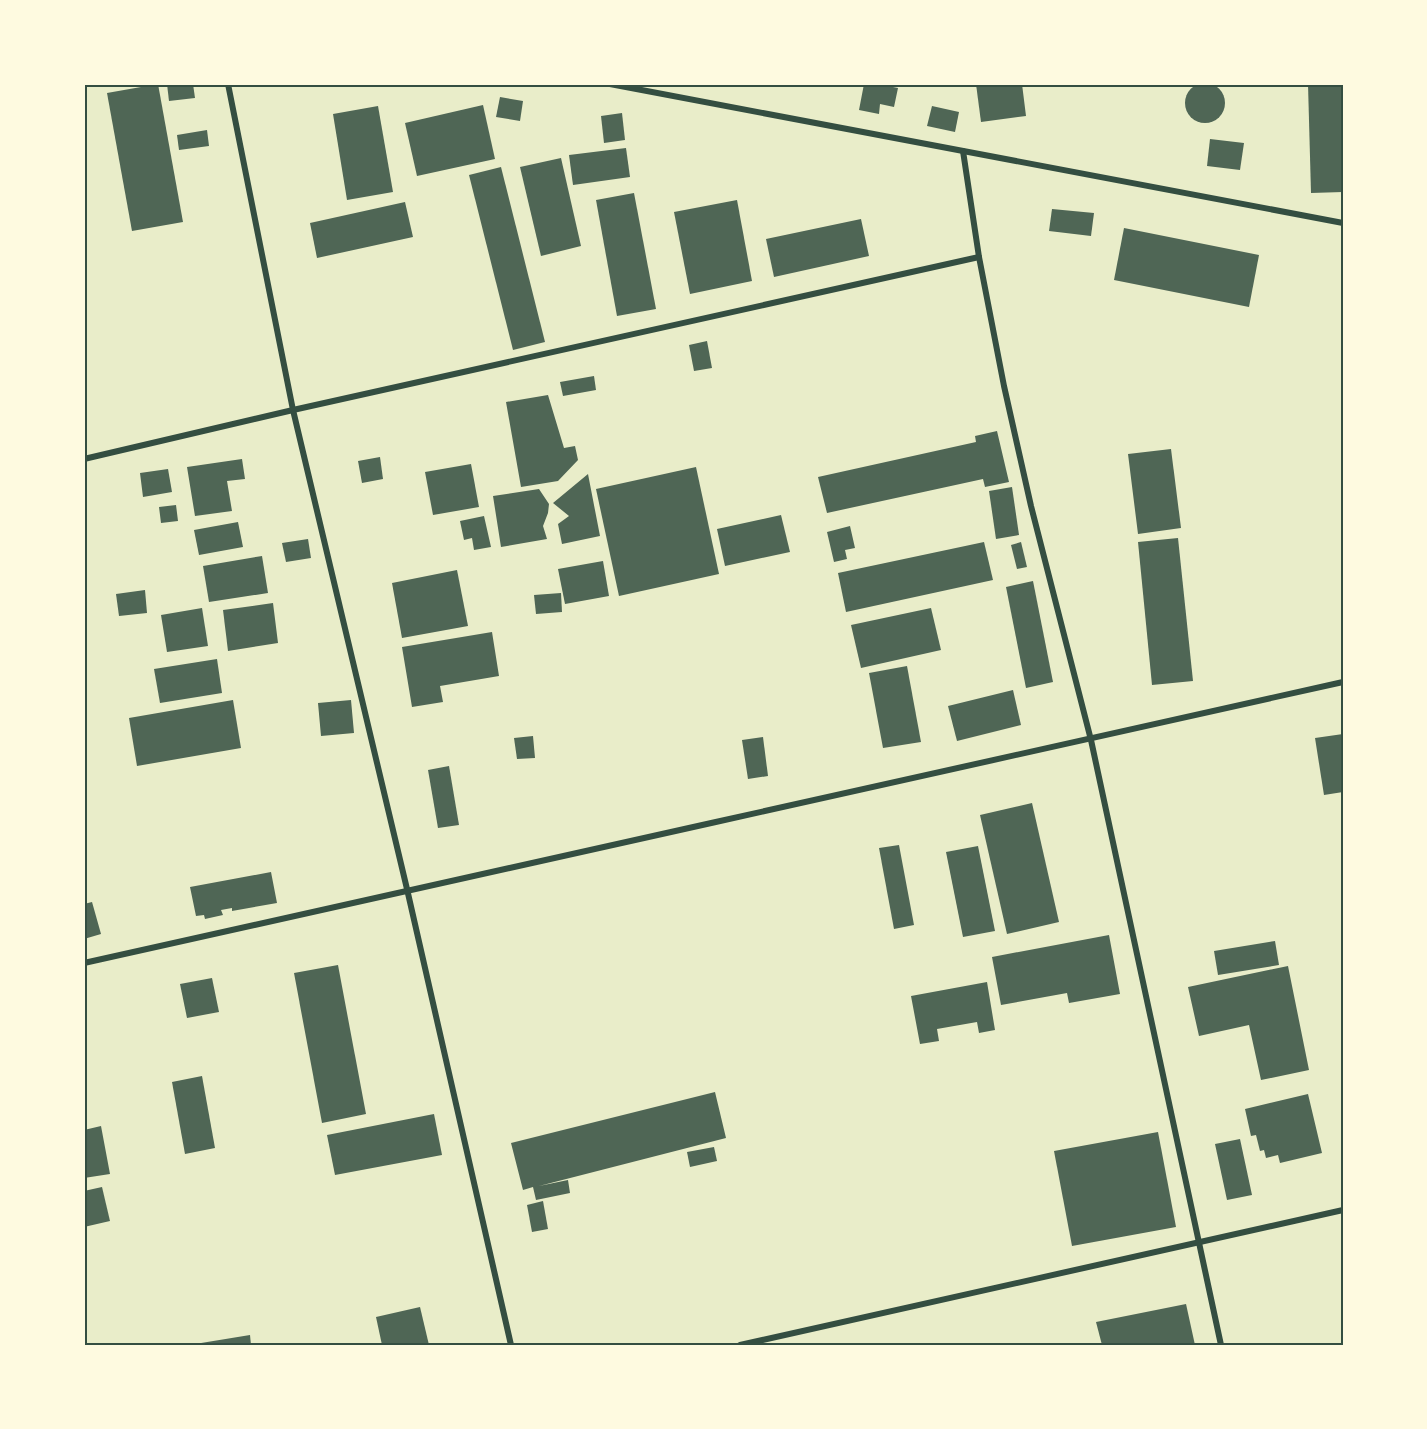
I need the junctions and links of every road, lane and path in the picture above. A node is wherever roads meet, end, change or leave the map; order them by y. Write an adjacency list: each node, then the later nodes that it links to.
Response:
1 (228, 84): 7 (street)
2 (610, 84): 3 (street)
3 (623, 85): 4 (street)
4 (963, 152): 5 (street); 6 (street)
5 (1343, 223)
6 (978, 257): 7 (street); 10 (street)
7 (292, 410): 8 (street); 11 (street)
8 (84, 459)
9 (1343, 682): 10 (street)
10 (1091, 740): 11 (street); 14 (street)
11 (406, 889): 12 (street); 15 (street)
12 (84, 963)
13 (1343, 1210): 14 (street)
14 (1198, 1243): 16 (street); 17 (street)
15 (511, 1345)
16 (740, 1345)
17 (1221, 1345)

